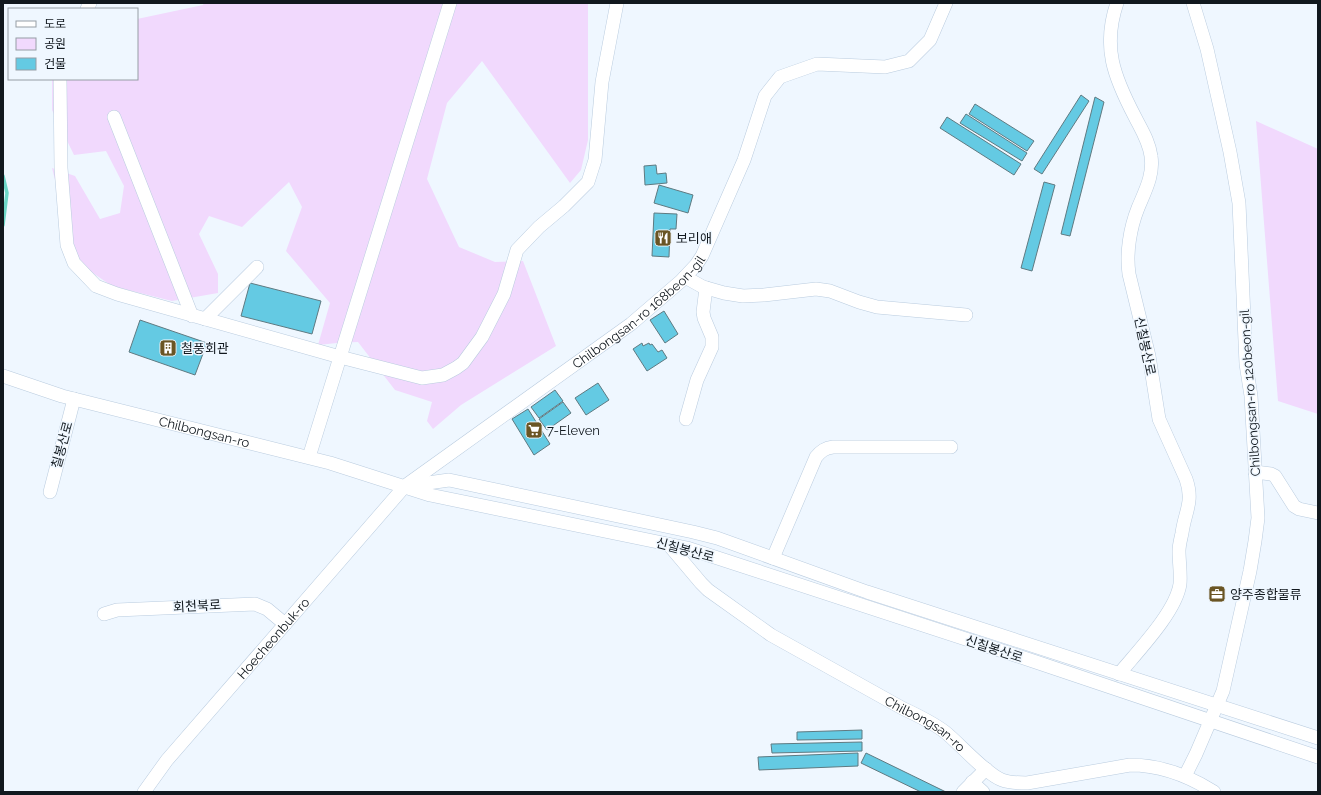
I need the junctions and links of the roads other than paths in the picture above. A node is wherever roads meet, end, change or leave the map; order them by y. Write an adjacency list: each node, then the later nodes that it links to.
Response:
1 (450, 3): 14 (street)
2 (617, 3): 14 (street)
3 (946, 3): 9 (street, Chilbongsan-ro 168beon-gil)
4 (1117, 3): 28 (street, 신칠봉산로)
5 (1193, 3): 20 (street, Chilbongsan-ro 120beon-gil)
6 (60, 80): 12 (street)
7 (114, 117): 12 (street)
8 (257, 267): 13 (street)
9 (685, 277): 10 (street); 21 (street, Chilbongsan-ro 168beon-gil)
10 (706, 288): 11 (street); 17 (street)
11 (966, 315)
12 (192, 316): 13 (street)
13 (205, 319): 14 (street)
14 (340, 357): 19 (street)
15 (3, 376): 16 (street, Chilbongsan-ro)
16 (74, 399): 19 (street, Chilbongsan-ro); 22 (street, 칠봉산로)
17 (686, 419)
18 (951, 447): 25 (street)
19 (309, 458): 21 (street, Chilbongsan-ro)
20 (1255, 472): 23 (street); 29 (street, Chilbongsan-ro 120beon-gil)
21 (405, 486): 24 (street, 신칠봉산로); 25 (street, 신칠봉산로); 27 (street, Hoecheonbuk-ro)
22 (50, 492)
23 (1318, 513)
24 (669, 545): 30 (street, 신칠봉산로); 33 (street, Chilbongsan-ro)
25 (773, 558): 28 (street, 신칠봉산로)
26 (104, 614): 27 (street, 회천북로)
27 (285, 624): 36 (street, Hoecheonbuk-ro)
28 (1119, 674): 29 (street, 신칠봉산로)
29 (1217, 706): 30 (street, Chilbongsan-ro 120beon-gil); 31 (street, 신칠봉산로)
30 (1210, 721): 32 (street, 신칠봉산로); 34 (street, Chilbongsan-ro 120beon-gil)
31 (1318, 738)
32 (1318, 757)
33 (986, 769): 34 (street, Chilbongsan-ro); 35 (street)
34 (1185, 776): 39 (street, Chilbongsan-ro)
35 (972, 782): 37 (street); 38 (street)
36 (144, 792)
37 (963, 792)
38 (983, 792)
39 (1214, 792)

